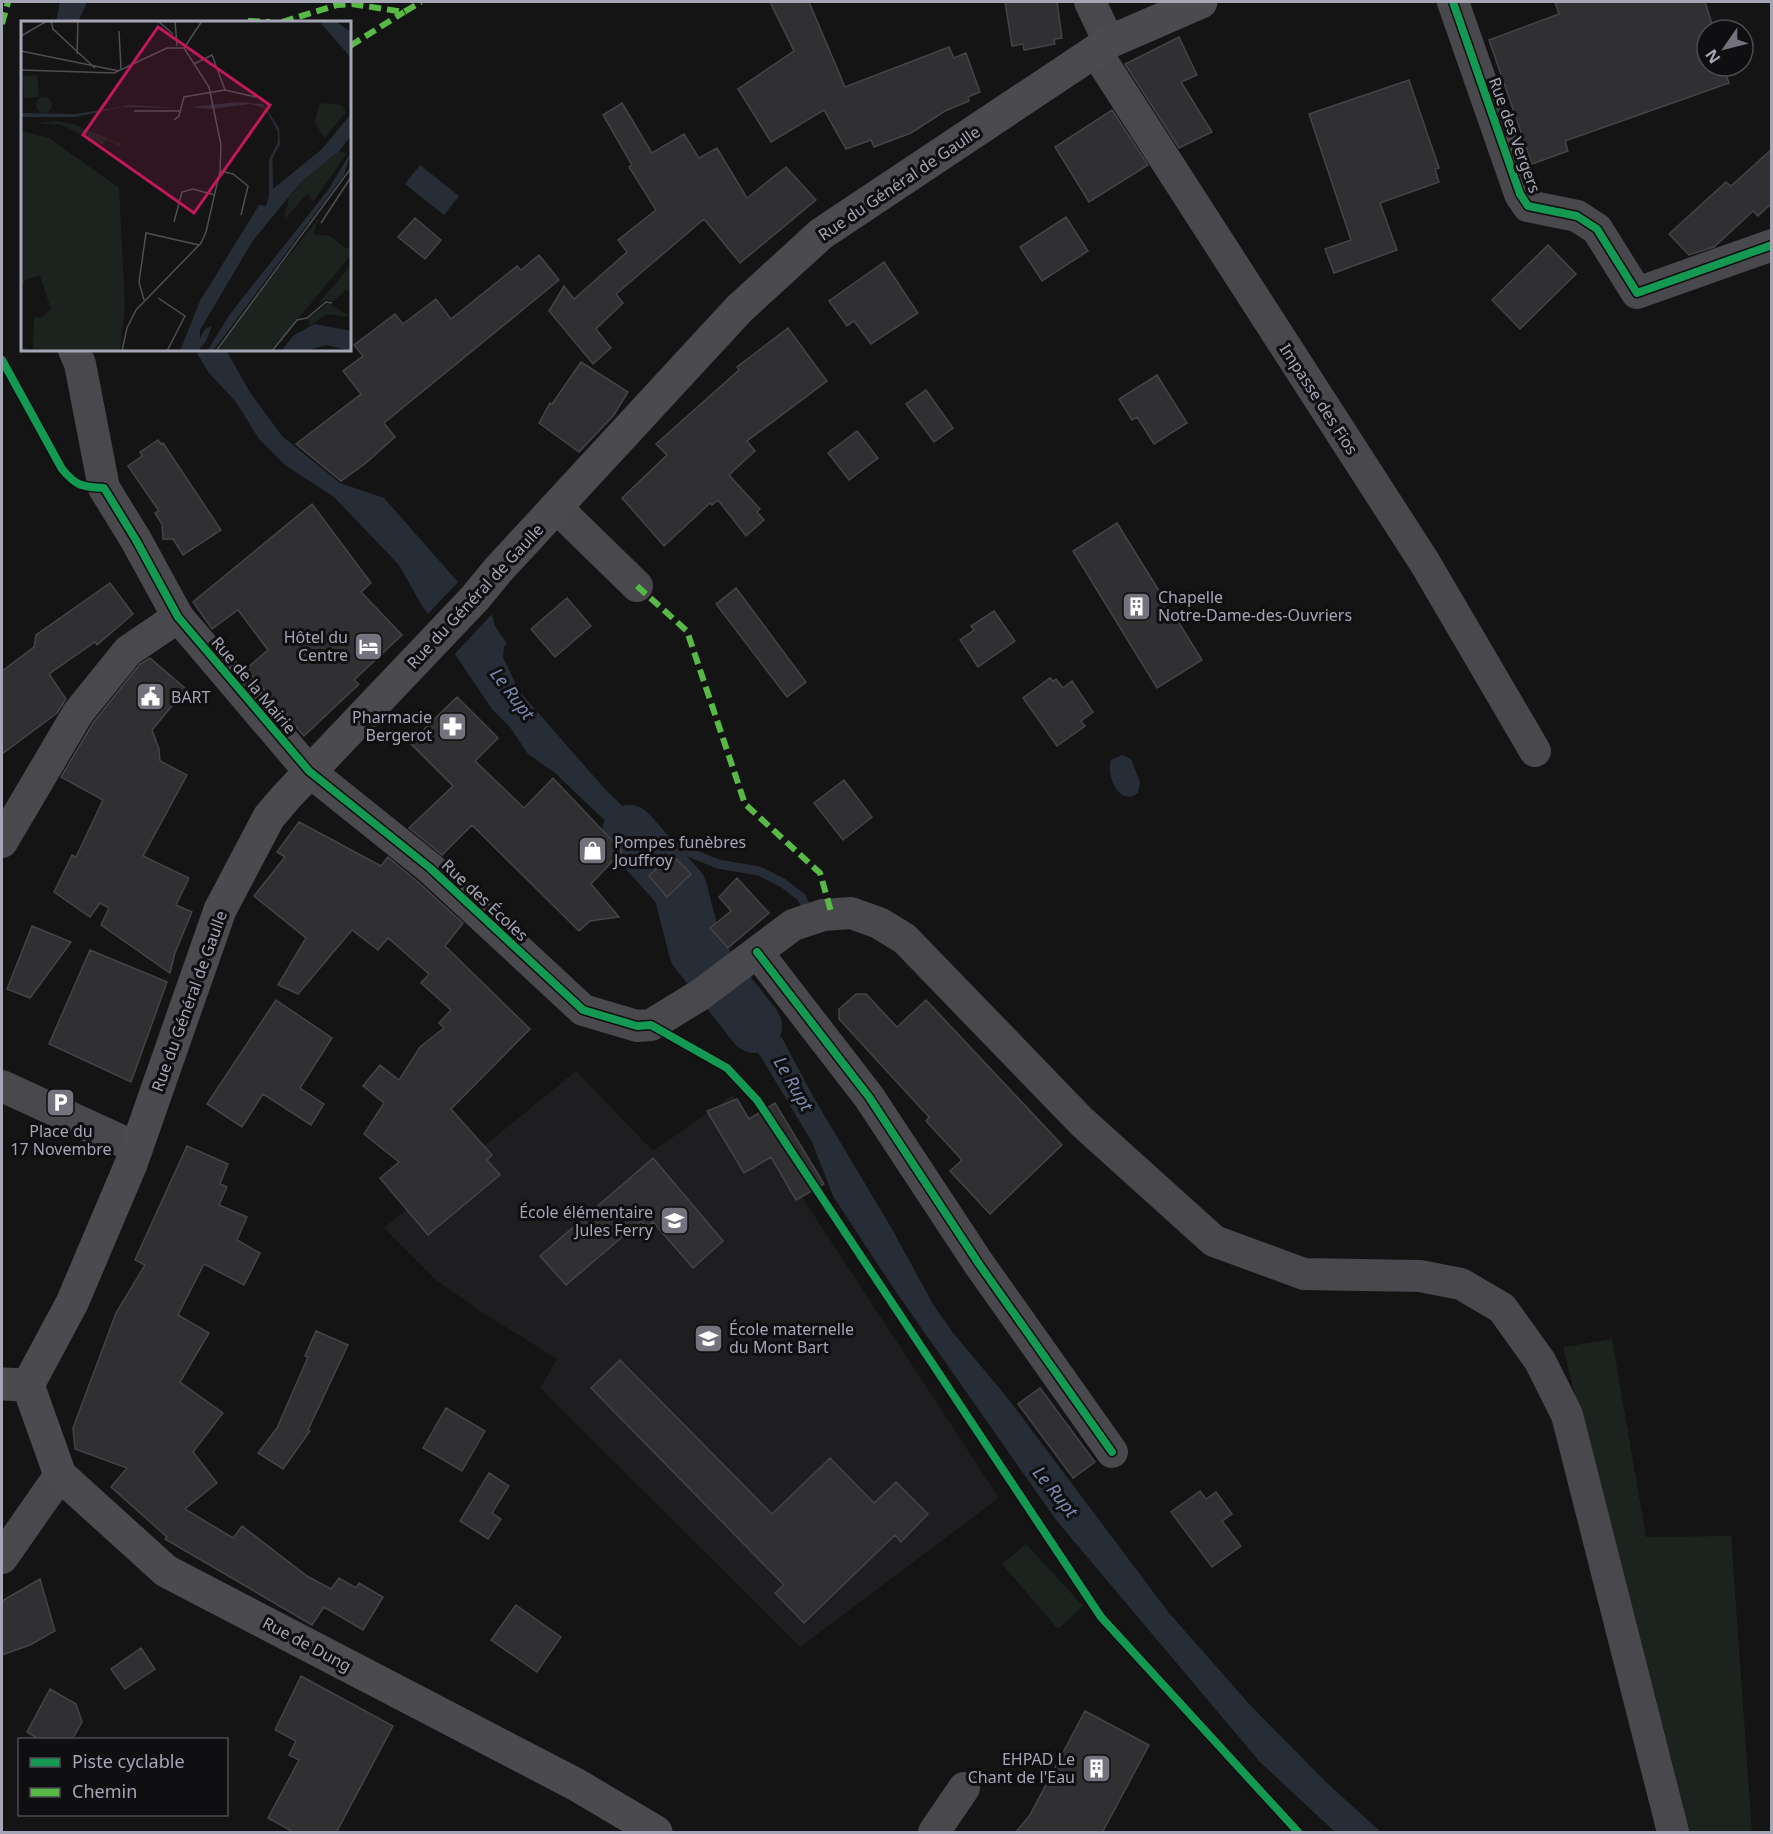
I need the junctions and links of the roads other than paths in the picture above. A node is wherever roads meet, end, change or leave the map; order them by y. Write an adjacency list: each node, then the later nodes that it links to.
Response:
1 (1090, 2): 4 (street, Impasse des Fios)
2 (1201, 2): 4 (main road, Rue du Général de Gaulle)
3 (1453, 2): 5 (street, Rue des Vergers)
4 (1102, 47): 7 (main road, Rue du Général de Gaulle); 10 (street, Impasse des Fios)
5 (1772, 245)
6 (74, 351): 9 (street, Rue de la Mairie)
7 (556, 507): 8 (street); 11 (main road, Rue du Général de Gaulle)
8 (637, 586)
9 (178, 617): 11 (street, Rue de la Mairie); 12 (street)
10 (1535, 751)
11 (309, 771): 13 (street, Rue des Écoles); 15 (main road, Rue du Général de Gaulle)
12 (2, 842)
13 (747, 959): 17 (street); 23 (street, Rue des Écoles)
14 (2, 1086): 15 (street)
15 (137, 1148): 16 (main road, Rue du Général de Gaulle)
16 (15, 1385): 18 (main road, Rue de Dung)
17 (1112, 1452)
18 (60, 1475): 19 (street); 21 (main road, Rue de Dung)
19 (2, 1558)
20 (964, 1788): 22 (street)
21 (656, 1833)
22 (934, 1833)
23 (1673, 1833)

